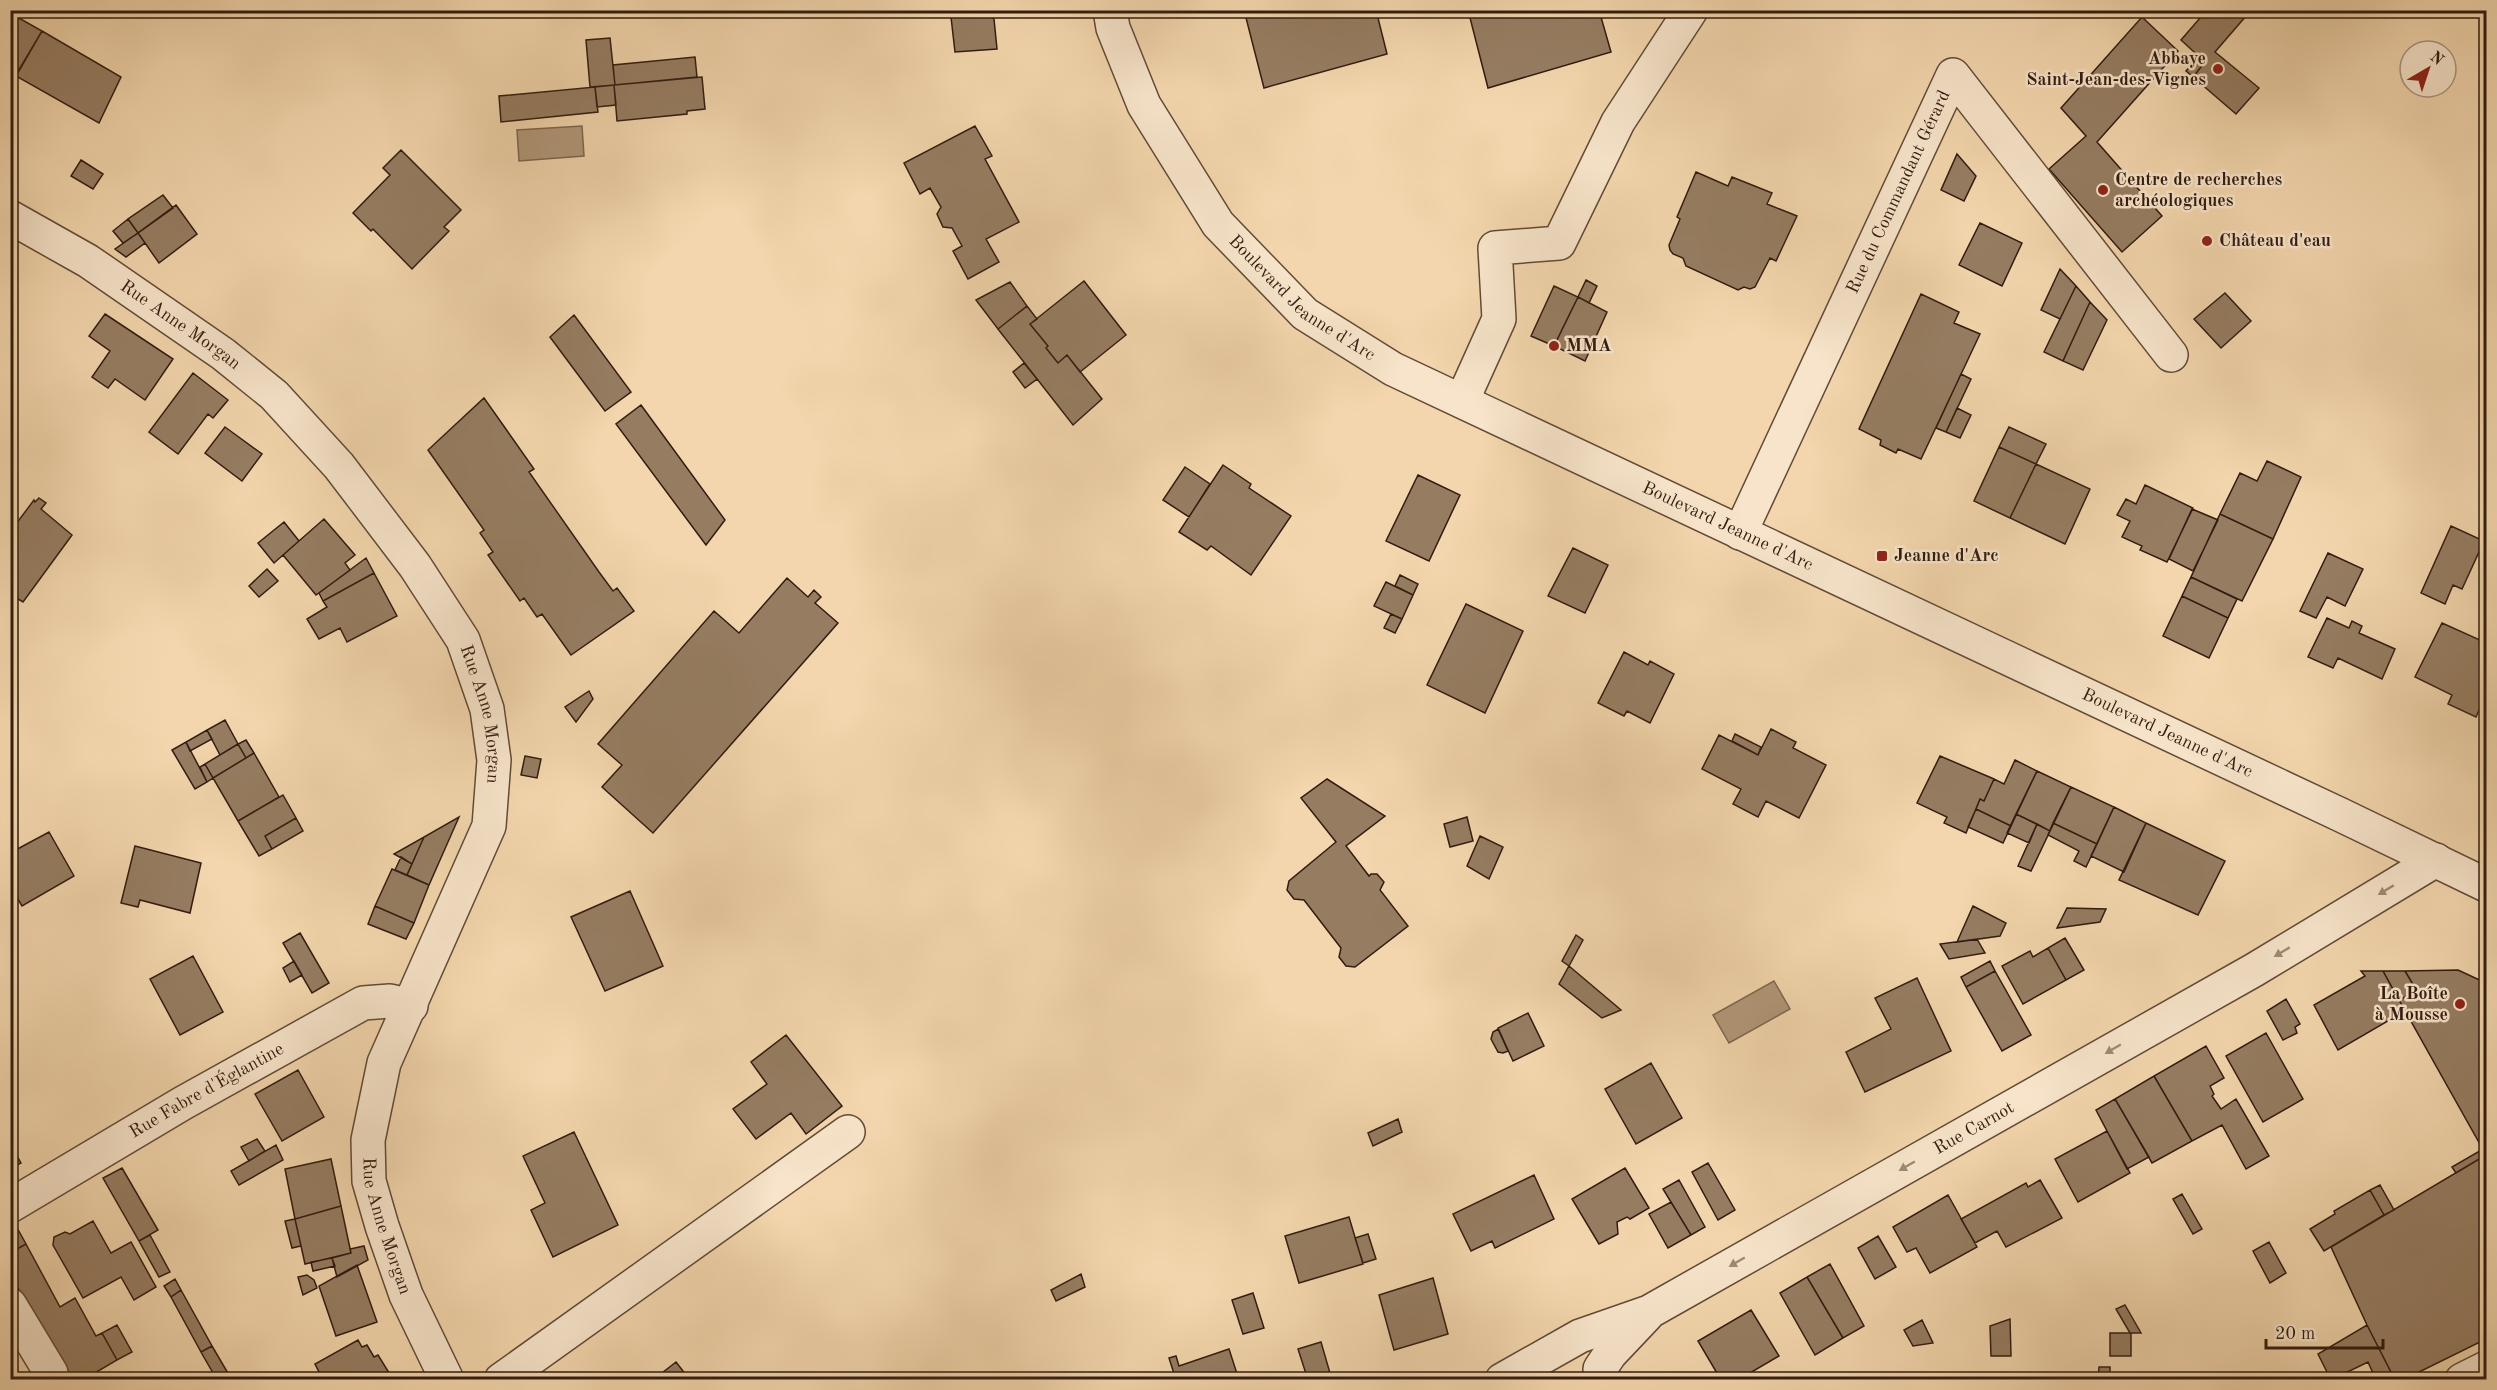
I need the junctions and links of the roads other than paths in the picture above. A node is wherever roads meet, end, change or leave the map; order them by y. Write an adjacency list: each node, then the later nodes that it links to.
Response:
1 (1110, 10): 5 (street, Boulevard Jeanne d'Arc)
2 (1691, 10): 5 (street)
3 (10, 217): 8 (street, Rue Anne Morgan)
4 (2171, 354): 6 (street, Rue du Commandant Gérard)
5 (1462, 401): 6 (street, Boulevard Jeanne d'Arc)
6 (1740, 533): 7 (street, Boulevard Jeanne d'Arc)
7 (2468, 870): 12 (street, Rue Carnot, one-way to 12)
8 (411, 1006): 10 (street, Rue Fabre d'Églantine); 14 (street, Rue Anne Morgan)
9 (848, 1132): 15 (street)
10 (10, 1206)
11 (10, 1305): 13 (street)
12 (1649, 1312): 16 (street, Rue Carnot); 17 (street)
13 (51, 1373)
14 (447, 1380)
15 (501, 1380)
16 (1502, 1380)
17 (1601, 1380)

